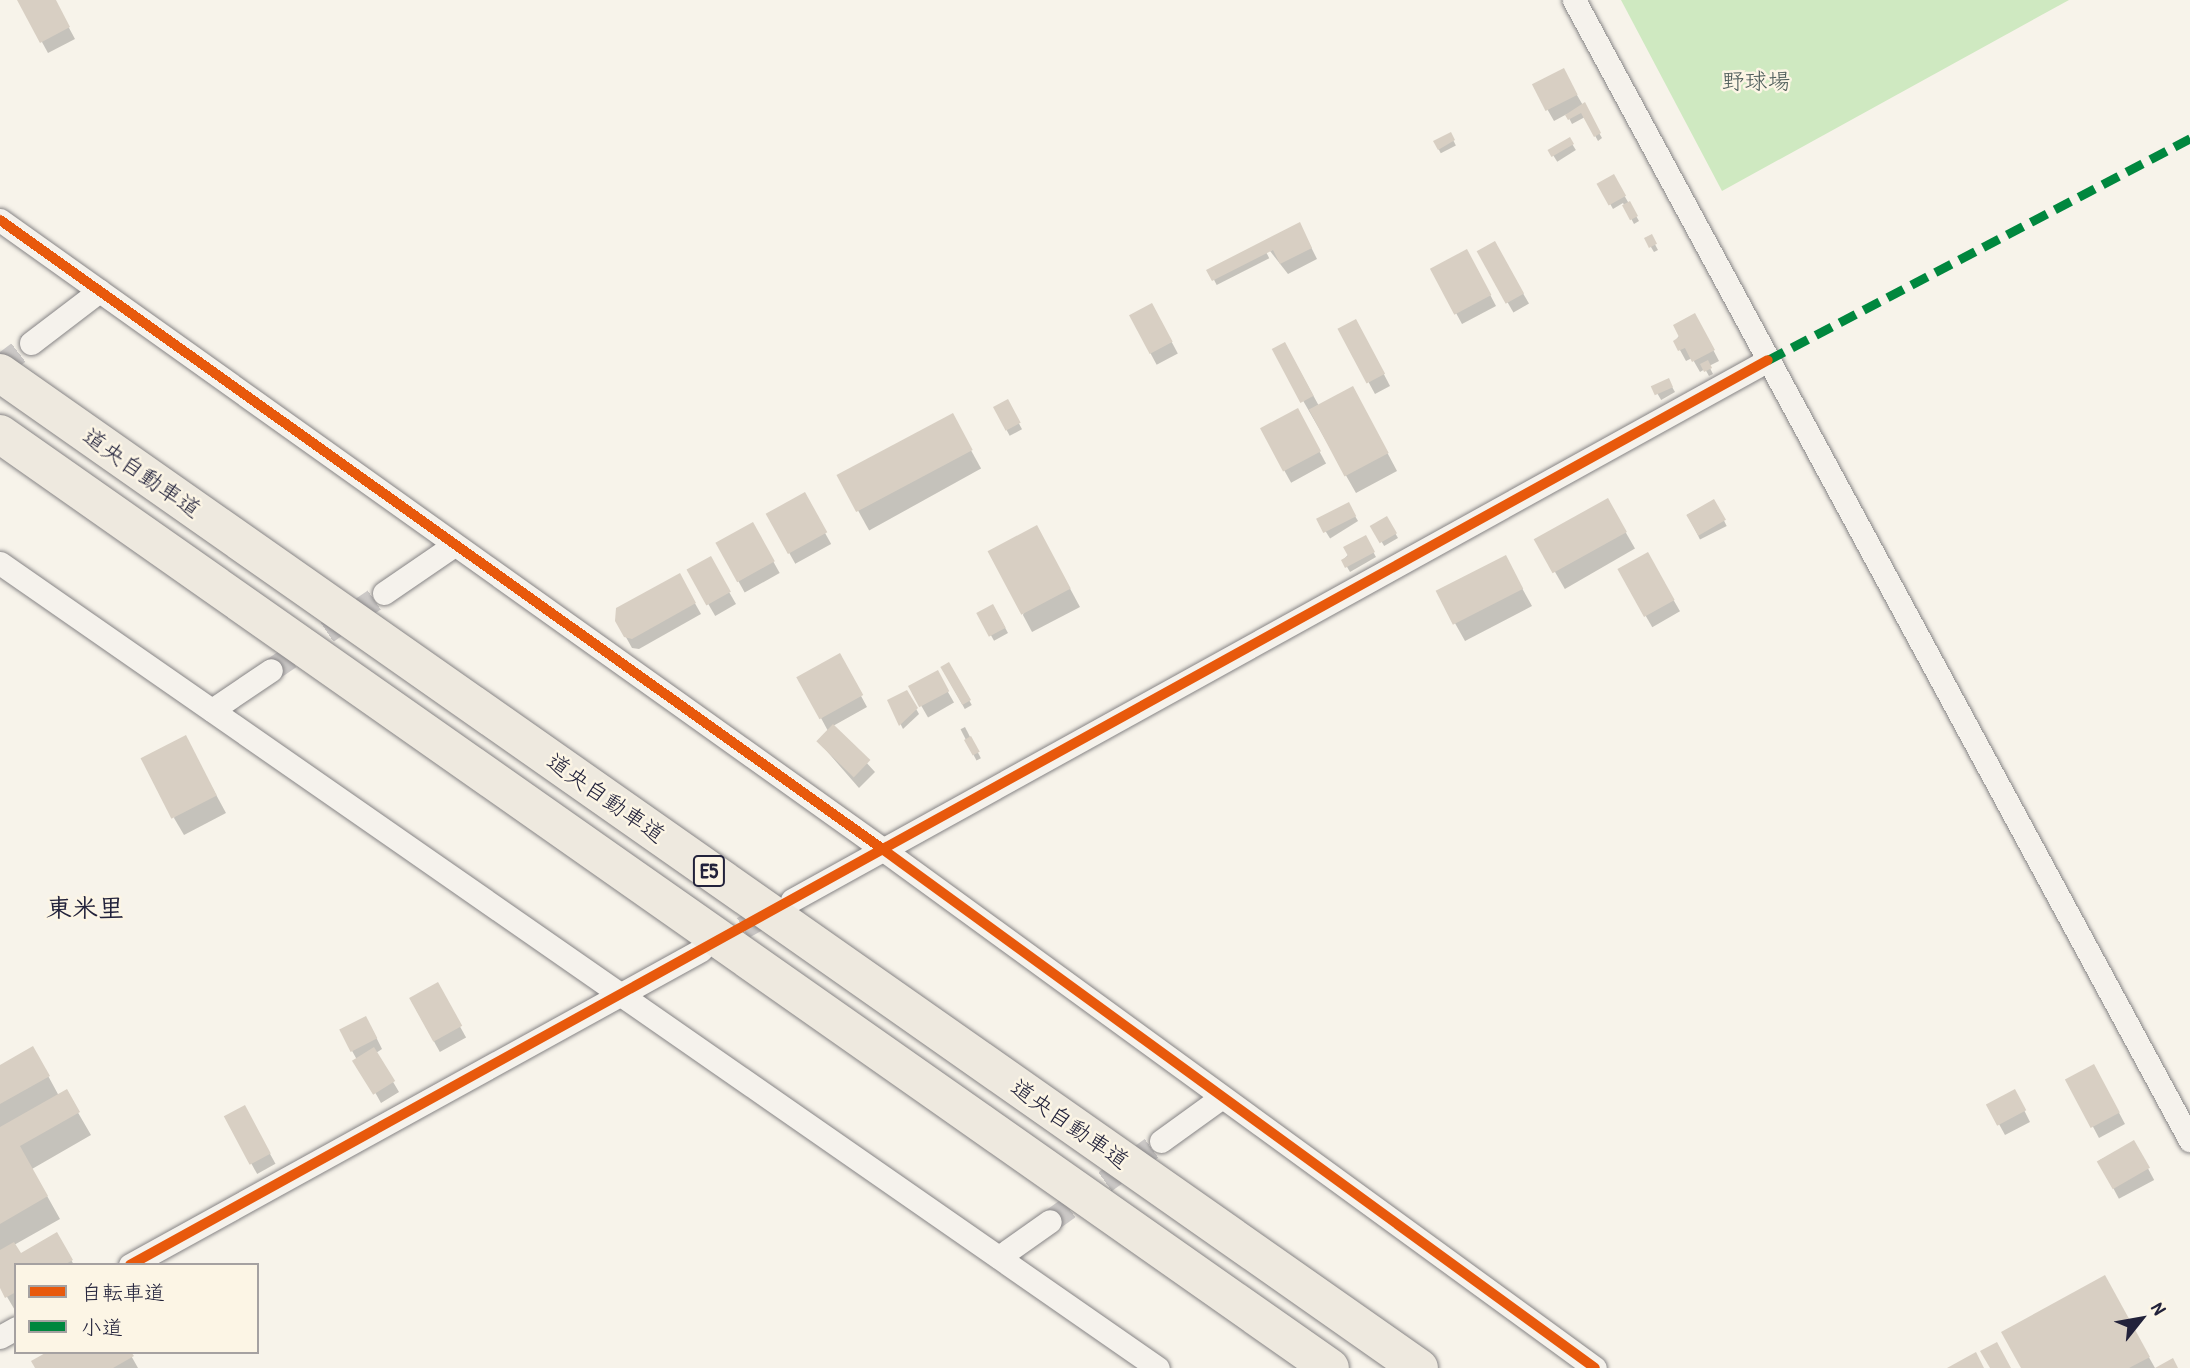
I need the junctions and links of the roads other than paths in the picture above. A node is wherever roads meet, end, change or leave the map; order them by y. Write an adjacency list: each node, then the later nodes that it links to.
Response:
1 (1574, 0): 5 (street)
2 (0, 220): 3 (street)
3 (99, 291): 4 (street); 8 (street)
4 (31, 343)
5 (1768, 360): 13 (street); 18 (street)
6 (0, 373): 25 (highway, 道央自動車道 / E5)
7 (0, 434): 24 (highway, E5)
8 (454, 545): 10 (street); 13 (street)
9 (0, 563): 12 (street)
10 (384, 593)
11 (271, 670): 12 (street)
12 (212, 710): 16 (street)
13 (881, 848): 14 (street); 17 (street)
14 (792, 900)
15 (701, 950): 16 (street)
16 (620, 994): 21 (street); 22 (street)
17 (1222, 1097): 19 (street); 26 (street)
18 (2190, 1140)
19 (1161, 1141)
20 (1050, 1221): 21 (street)
21 (999, 1257): 23 (street)
22 (134, 1263)
23 (1158, 1368)
24 (1330, 1368)
25 (1419, 1368)
26 (1595, 1368)

